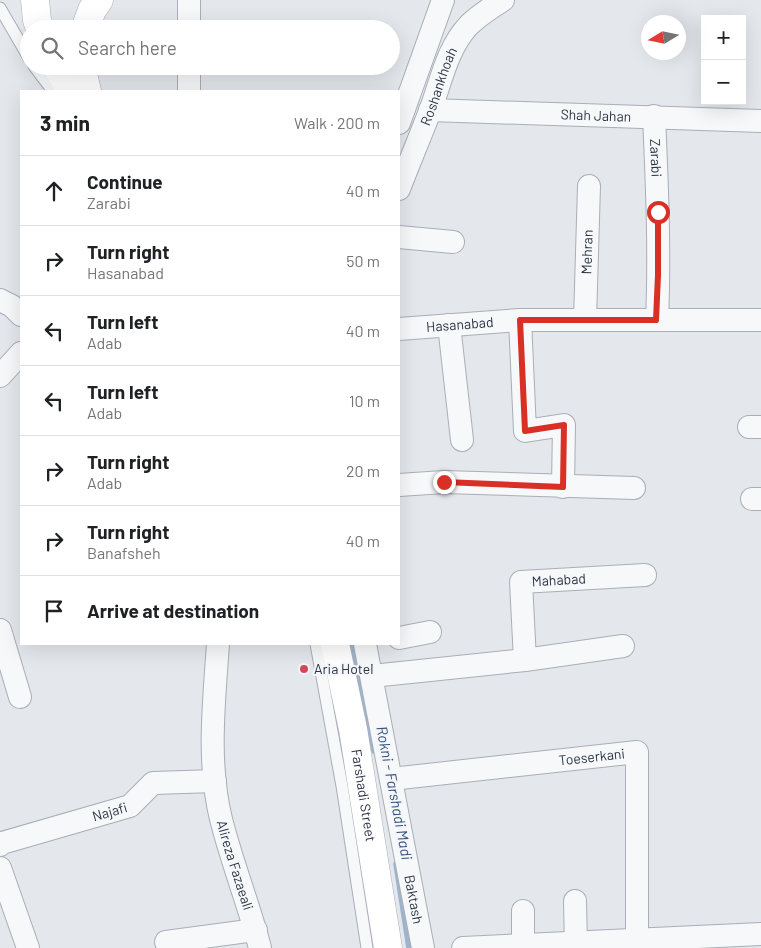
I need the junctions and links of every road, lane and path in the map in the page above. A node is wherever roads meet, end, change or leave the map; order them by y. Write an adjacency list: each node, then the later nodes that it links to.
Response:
1 (35, 0): 7 (main road)
2 (99, 0): 8 (main road)
3 (189, 0): 9 (street)
4 (443, 0): 21 (street, Roshankhoah)
5 (503, 0): 19 (street, Roshankhoah)
6 (0, 8): 10 (lane)
7 (37, 20)
8 (88, 20)
9 (189, 20)
10 (20, 42)
11 (41, 75): 15 (lane)
12 (62, 75): 16 (main road)
13 (83, 75): 17 (main road)
14 (189, 75): 18 (street)
15 (52, 90)
16 (71, 90)
17 (87, 90)
18 (189, 90)
19 (430, 110): 20 (street, Shah Jahan); 23 (street, Roshankhoah)
20 (654, 116): 22 (street, Shah Jahan); 31 (street, Zarabi)
21 (400, 120)
22 (761, 121)
23 (400, 186)
24 (589, 186): 30 (street, Mehran)
25 (400, 237): 26 (street)
26 (453, 242)
27 (0, 300): 28 (street)
28 (20, 314)
29 (520, 320): 30 (street, Hasanabad); 33 (street, Hasanabad); 39 (street)
30 (584, 320): 31 (street, Hasanabad)
31 (656, 320): 32 (street, Hasanabad)
32 (761, 320)
33 (449, 325): 34 (street, Hasanabad); 37 (street)
34 (400, 329)
35 (20, 355): 36 (street)
36 (0, 376)
37 (462, 440)
38 (400, 485): 39 (street)
39 (563, 487): 40 (street)
40 (634, 488)
41 (645, 575): 50 (street, Mahabad)
42 (430, 632): 44 (street)
43 (1, 637): 52 (street)
44 (400, 638)
45 (218, 645): 54 (street)
46 (316, 645): 66 (lane, Farshadi Street)
47 (335, 645): 67 (main road, Farshadi Street)
48 (368, 645): 51 (street, Baktash)
49 (623, 646): 50 (street)
50 (525, 660): 51 (street)
51 (372, 676): 53 (street, Baktash)
52 (20, 697)
53 (391, 779): 62 (street, Toeserkani); 68 (street, Baktash)
54 (215, 781): 55 (street, Najafi); 60 (street, Alireza Fazaeali)
55 (0, 845)
56 (0, 868): 65 (street)
57 (575, 901): 64 (street)
58 (522, 911): 63 (street)
59 (761, 934): 62 (street)
60 (258, 939): 61 (street)
61 (166, 942)
62 (637, 944): 64 (street)
63 (523, 945): 64 (street); 69 (street)
64 (576, 945)
65 (28, 948)
66 (367, 948)
67 (388, 948)
68 (424, 948)
69 (463, 948)

